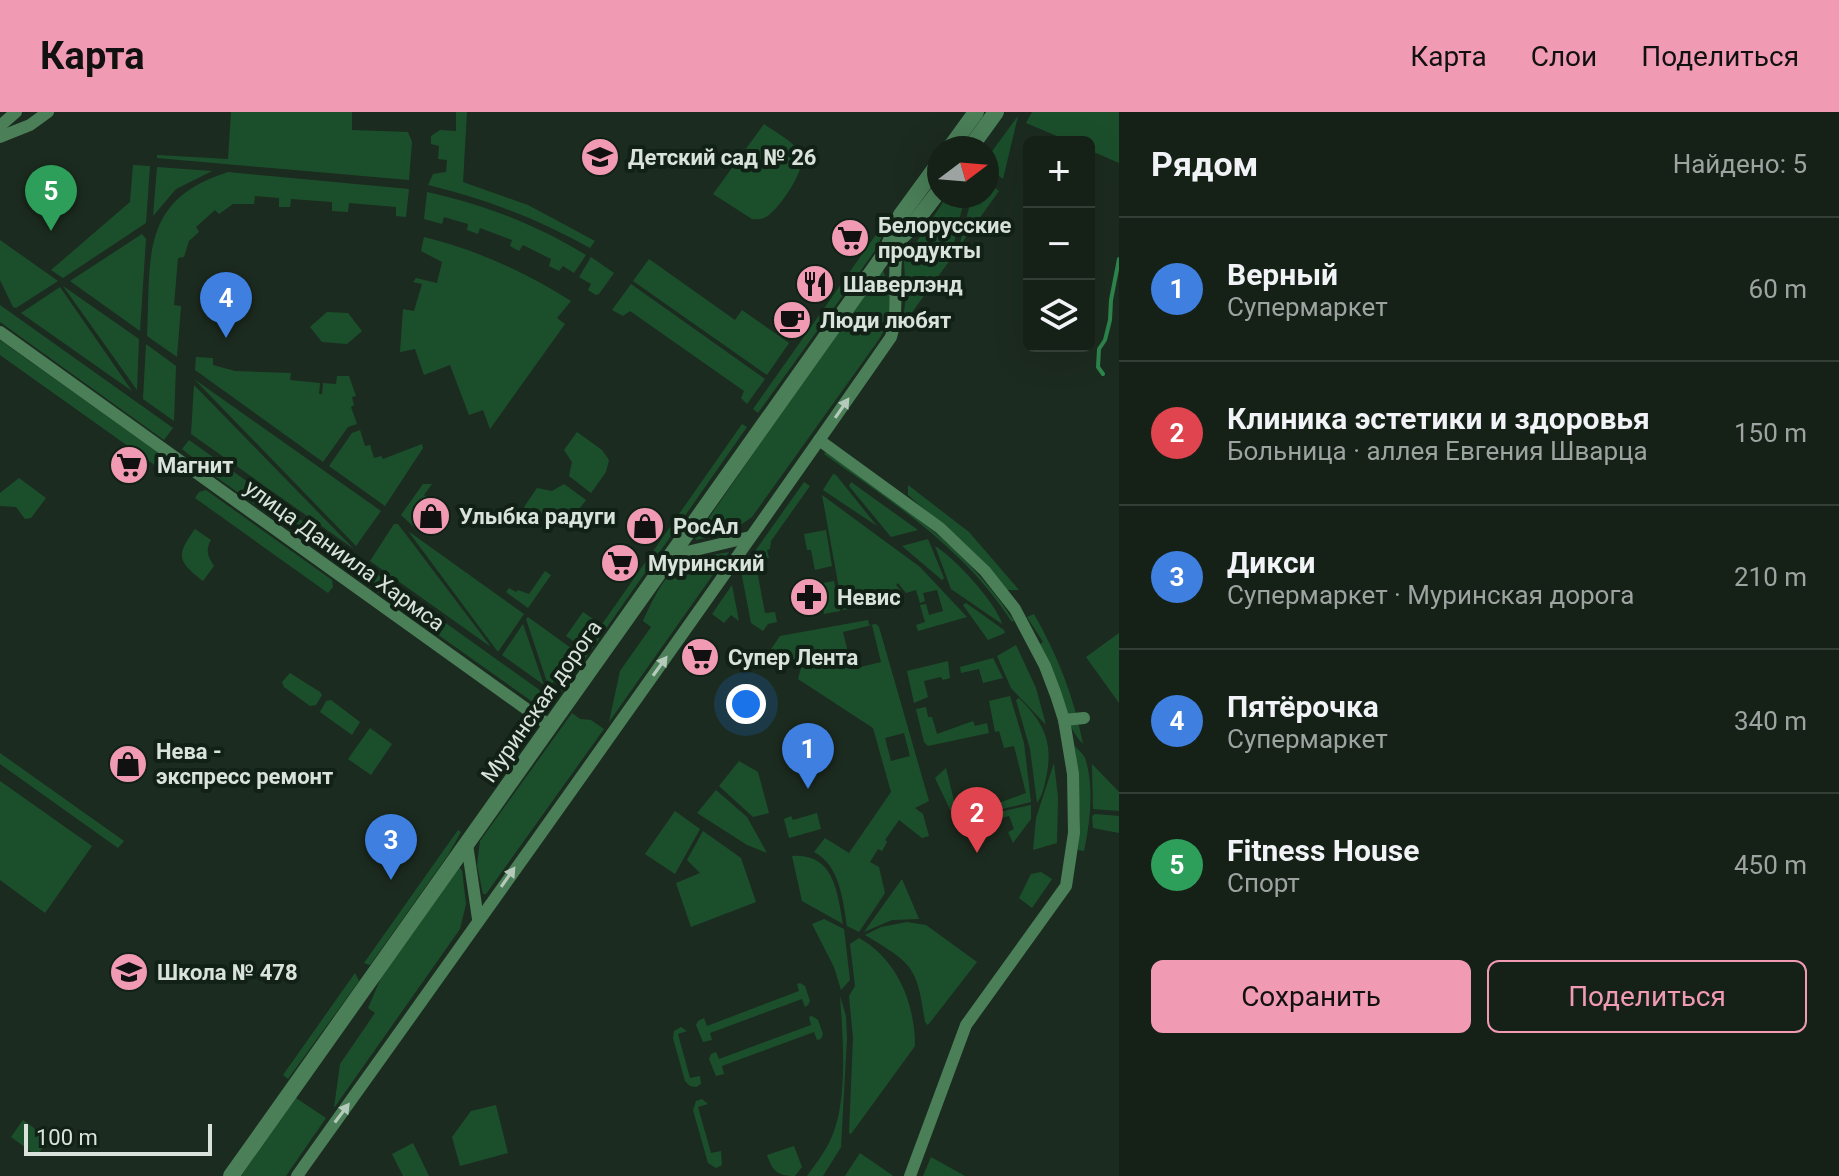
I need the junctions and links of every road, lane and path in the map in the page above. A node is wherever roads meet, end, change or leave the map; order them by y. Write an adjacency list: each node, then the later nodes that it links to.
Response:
1 (16, 112): 4 (street)
2 (48, 112): 7 (street)
3 (980, 115): 5 (street); 6 (street)
4 (0, 126)
5 (961, 136)
6 (974, 136)
7 (0, 137)
8 (927, 179): 11 (street, Муринская дорога)
9 (927, 206): 10 (street, Муринская дорога)
10 (902, 236): 11 (street, Муринская дорога); 13 (street, one-way to 10)
11 (887, 251): 15 (street, Муринская дорога)
12 (0, 332): 18 (street, улица Даниила Хармса)
13 (819, 440): 14 (street); 17 (street)
14 (750, 537): 15 (street); 20 (street, one-way to 14)
15 (670, 556): 18 (street, Муринская дорога)
16 (1084, 718): 17 (street)
17 (1064, 720): 23 (street)
18 (550, 726): 19 (street, Муринская дорога)
19 (467, 844): 20 (street); 21 (street, Муринская дорога)
20 (478, 919): 22 (street, one-way to 20)
21 (231, 1176)
22 (297, 1176)
23 (910, 1176)

